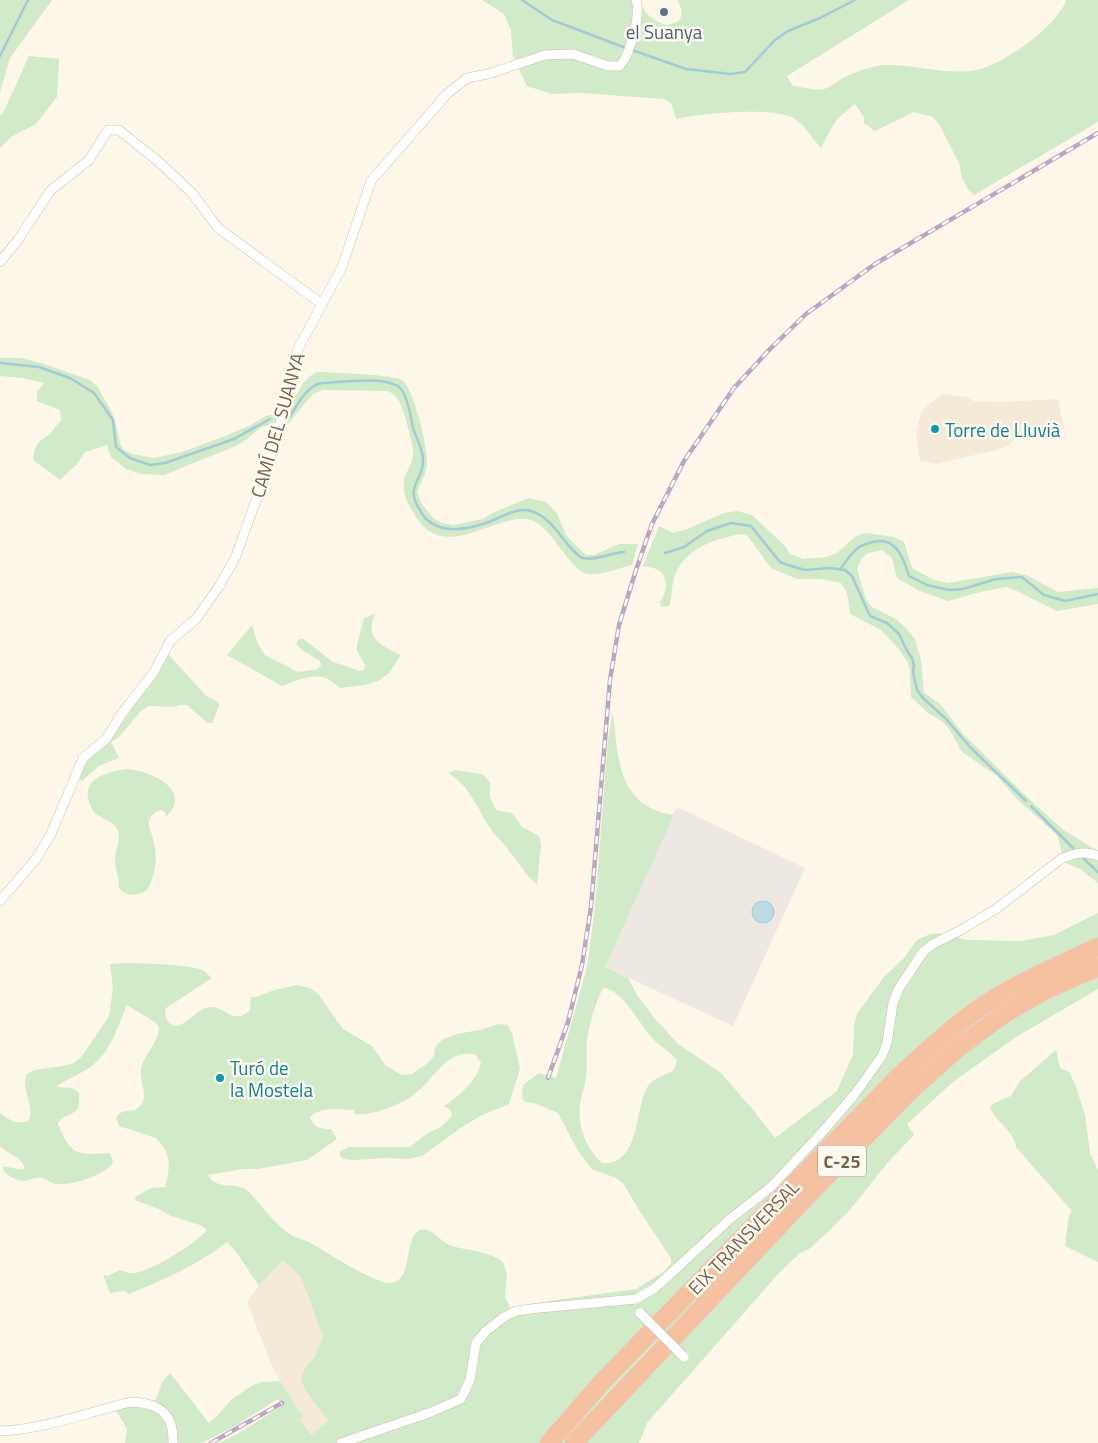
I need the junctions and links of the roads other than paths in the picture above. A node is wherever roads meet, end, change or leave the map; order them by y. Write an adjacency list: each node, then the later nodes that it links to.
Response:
1 (636, 0): 3 (street, CAMÍ DEL SUANYA)
2 (0, 262): 3 (street)
3 (322, 304): 5 (street, CAMÍ DEL SUANYA)
4 (1098, 856): 8 (street)
5 (0, 901)
6 (1098, 947): 13 (highway, EIX TRANSVERSAL / C-25)
7 (1098, 967): 14 (highway, EIX TRANSVERSAL / C-25)
8 (633, 1300): 9 (street, bridge); 12 (street)
9 (687, 1360)
10 (0, 1432): 11 (street)
11 (173, 1439)
12 (341, 1443)
13 (549, 1443)
14 (574, 1443)

